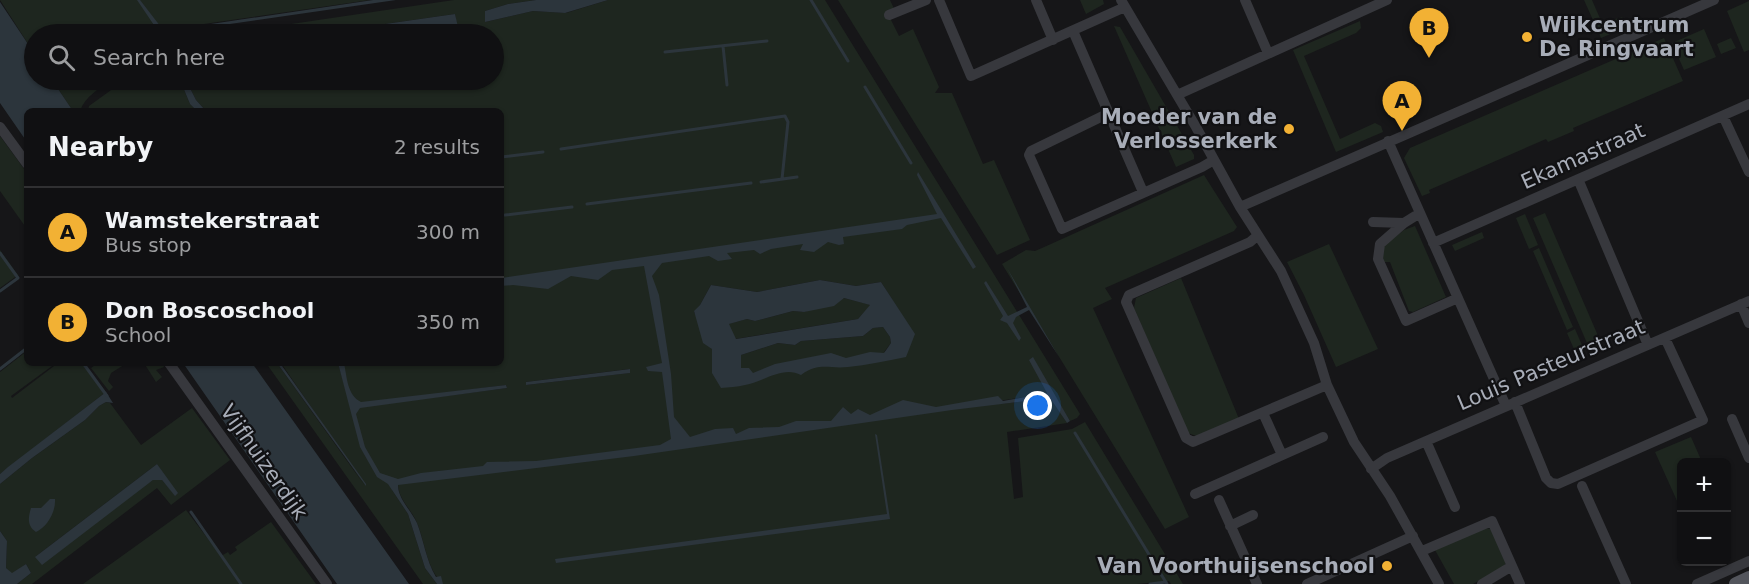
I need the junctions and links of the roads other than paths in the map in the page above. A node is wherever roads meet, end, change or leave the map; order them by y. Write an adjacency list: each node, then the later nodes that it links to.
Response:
1 (926, 0): 9 (street)
2 (939, 0): 11 (street)
3 (1036, 0): 11 (street)
4 (1245, 0): 12 (street)
5 (1387, 0): 8 (street)
6 (1714, 0): 18 (street)
7 (1123, 4): 10 (street); 13 (street)
8 (1367, 4): 12 (street)
9 (889, 15)
10 (1073, 31): 11 (street); 15 (street)
11 (1053, 40)
12 (1268, 53): 13 (street)
13 (1177, 94): 19 (street)
14 (1749, 104): 16 (street, Ekamastraat)
15 (1109, 113): 23 (street); 23 (street)
16 (1723, 116): 21 (street); 22 (street, Ekamastraat)
17 (0, 127): 20 (street)
18 (1388, 141): 24 (street); 25 (street)
19 (1214, 160): 23 (street); 24 (street)
20 (24, 161)
21 (1749, 172)
22 (1578, 179): 29 (street, Ekamastraat); 34 (street)
23 (1143, 192)
24 (1240, 207): 28 (street)
25 (1420, 213): 27 (street); 29 (street)
26 (1373, 222): 27 (street)
27 (1404, 223): 30 (street)
28 (1257, 236): 36 (street); 38 (street)
29 (1433, 243): 30 (street)
30 (1458, 298): 37 (street)
31 (1745, 302): 32 (street); 33 (street, Louis Pasteurstraat)
32 (1749, 323)
33 (1665, 338): 34 (street, Louis Pasteurstraat); 37 (street)
34 (1648, 345): 37 (street, Louis Pasteurstraat)
35 (172, 366): 56 (street, Vijfhuizerdijk)
36 (1327, 385): 38 (street); 44 (street)
37 (1510, 404): 41 (street, Louis Pasteurstraat)
38 (1263, 413): 42 (street)
39 (1732, 419): 43 (street)
40 (1323, 437): 42 (street)
41 (1426, 441): 44 (street, Louis Pasteurstraat); 48 (street)
42 (1282, 455): 46 (street)
43 (1749, 458)
44 (1371, 469): 51 (street)
45 (1582, 486): 62 (street)
46 (1195, 494)
47 (1219, 500): 50 (street)
48 (1455, 507)
49 (1253, 515): 50 (street)
50 (1230, 526): 57 (street)
51 (1413, 536): 52 (street); 58 (street)
52 (1422, 551): 54 (street); 59 (street)
53 (1749, 561): 63 (street)
54 (1512, 566): 60 (street); 61 (street)
55 (1749, 578): 64 (main road)
56 (327, 584)
57 (1257, 584)
58 (1307, 584)
59 (1439, 584)
60 (1482, 584)
61 (1520, 584)
62 (1626, 584)
63 (1696, 584)
64 (1736, 584)

